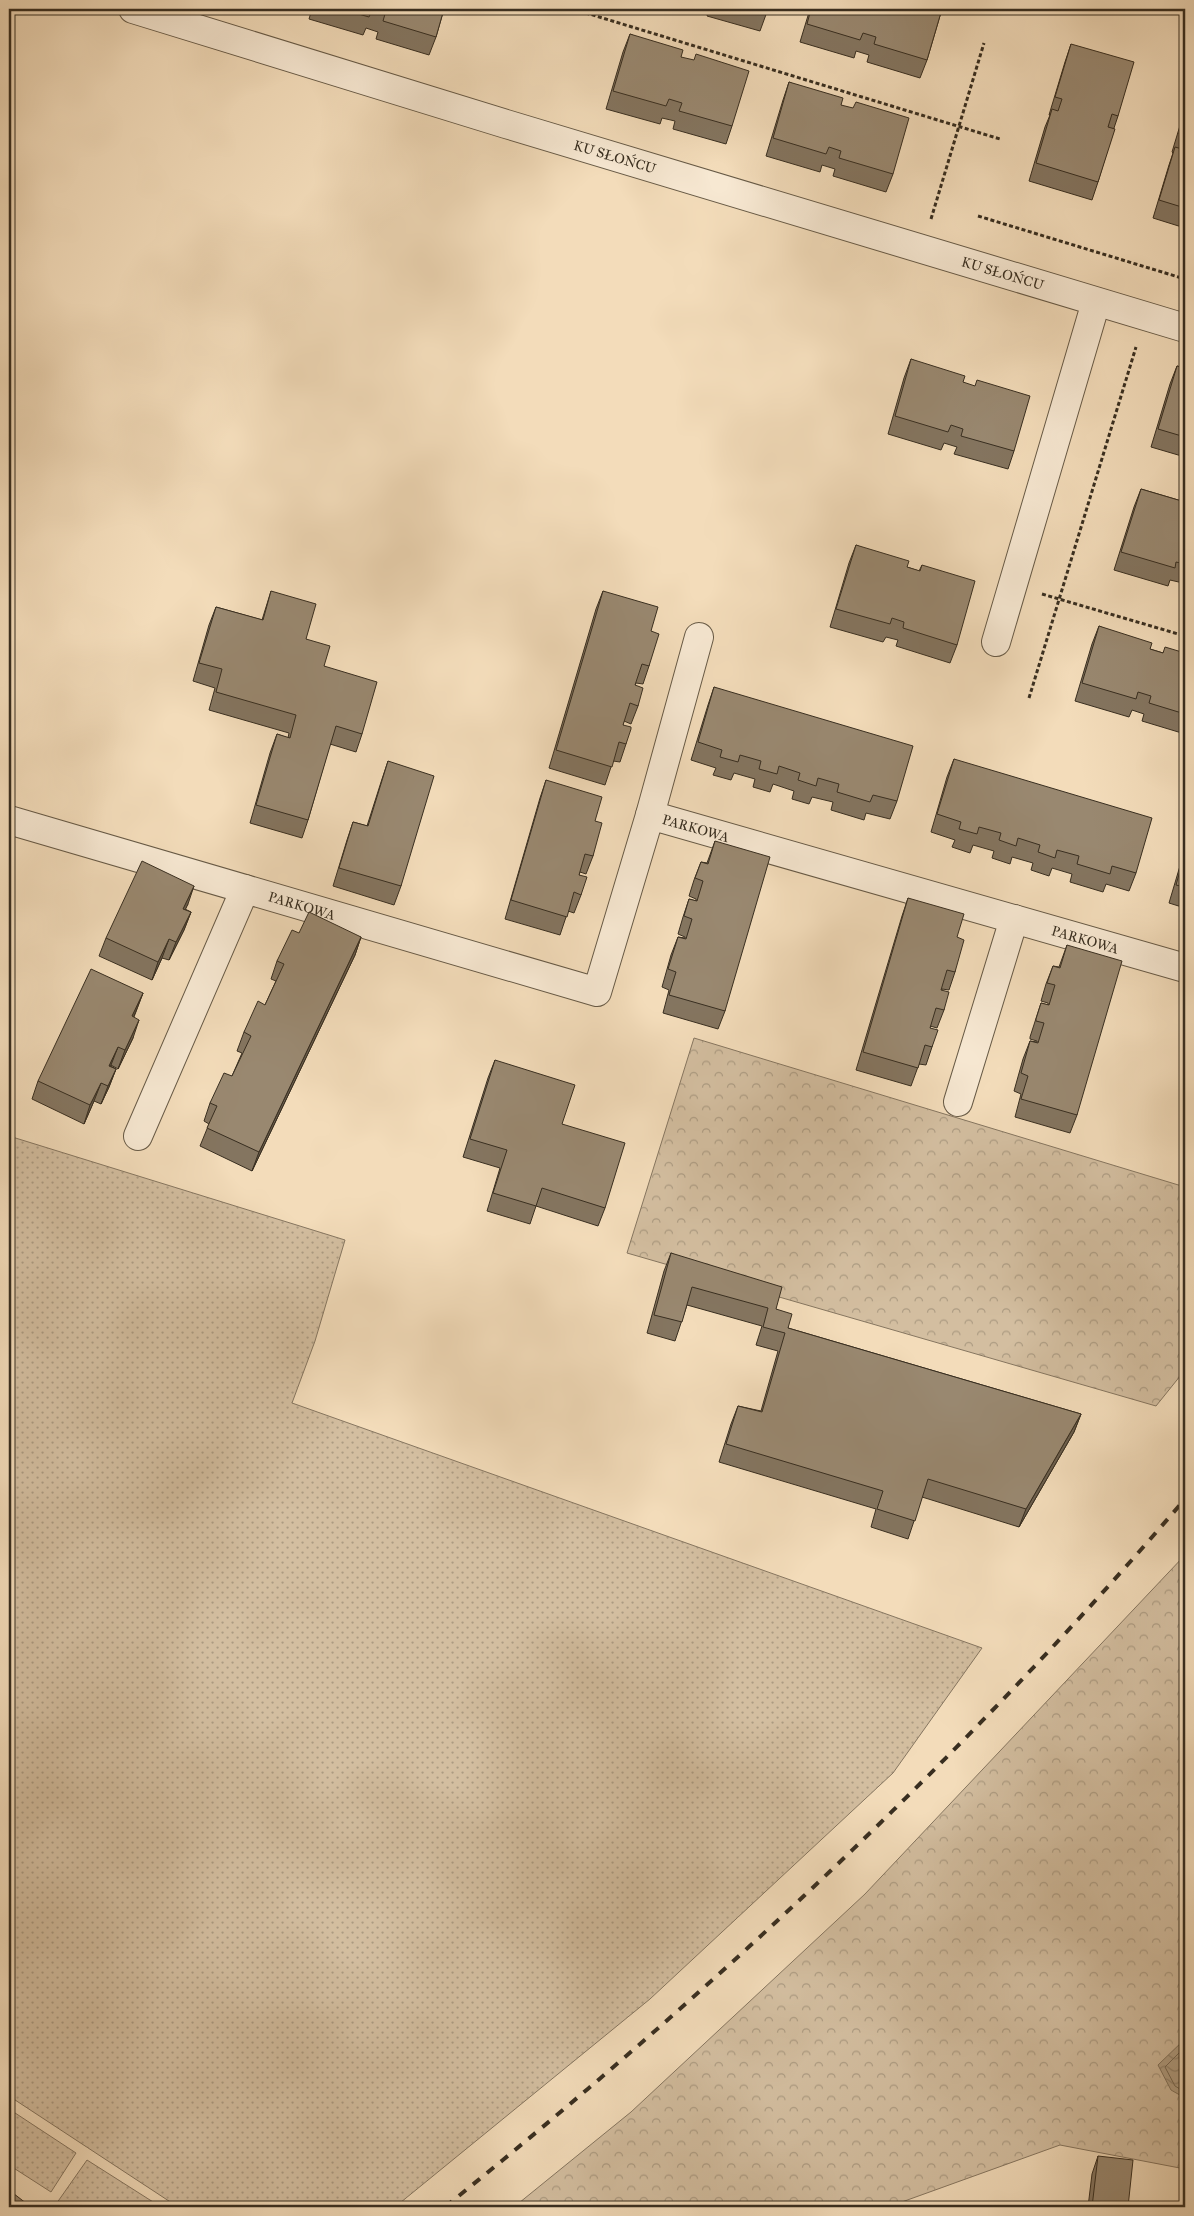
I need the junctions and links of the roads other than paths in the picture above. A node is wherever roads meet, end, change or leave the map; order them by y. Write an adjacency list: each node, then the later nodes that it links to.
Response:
1 (133, 9): 2 (street, KU SŁOŃCU)
2 (1096, 302): 3 (street, KU SŁOŃCU); 5 (street)
3 (1185, 328)
4 (699, 638): 6 (street)
5 (996, 642)
6 (650, 815): 8 (street, PARKOWA); 9 (street, PARKOWA)
7 (9, 820): 8 (street, PARKOWA)
8 (245, 889): 12 (street)
9 (1014, 919): 10 (street, PARKOWA); 11 (street)
10 (1185, 968)
11 (958, 1102)
12 (138, 1136)

